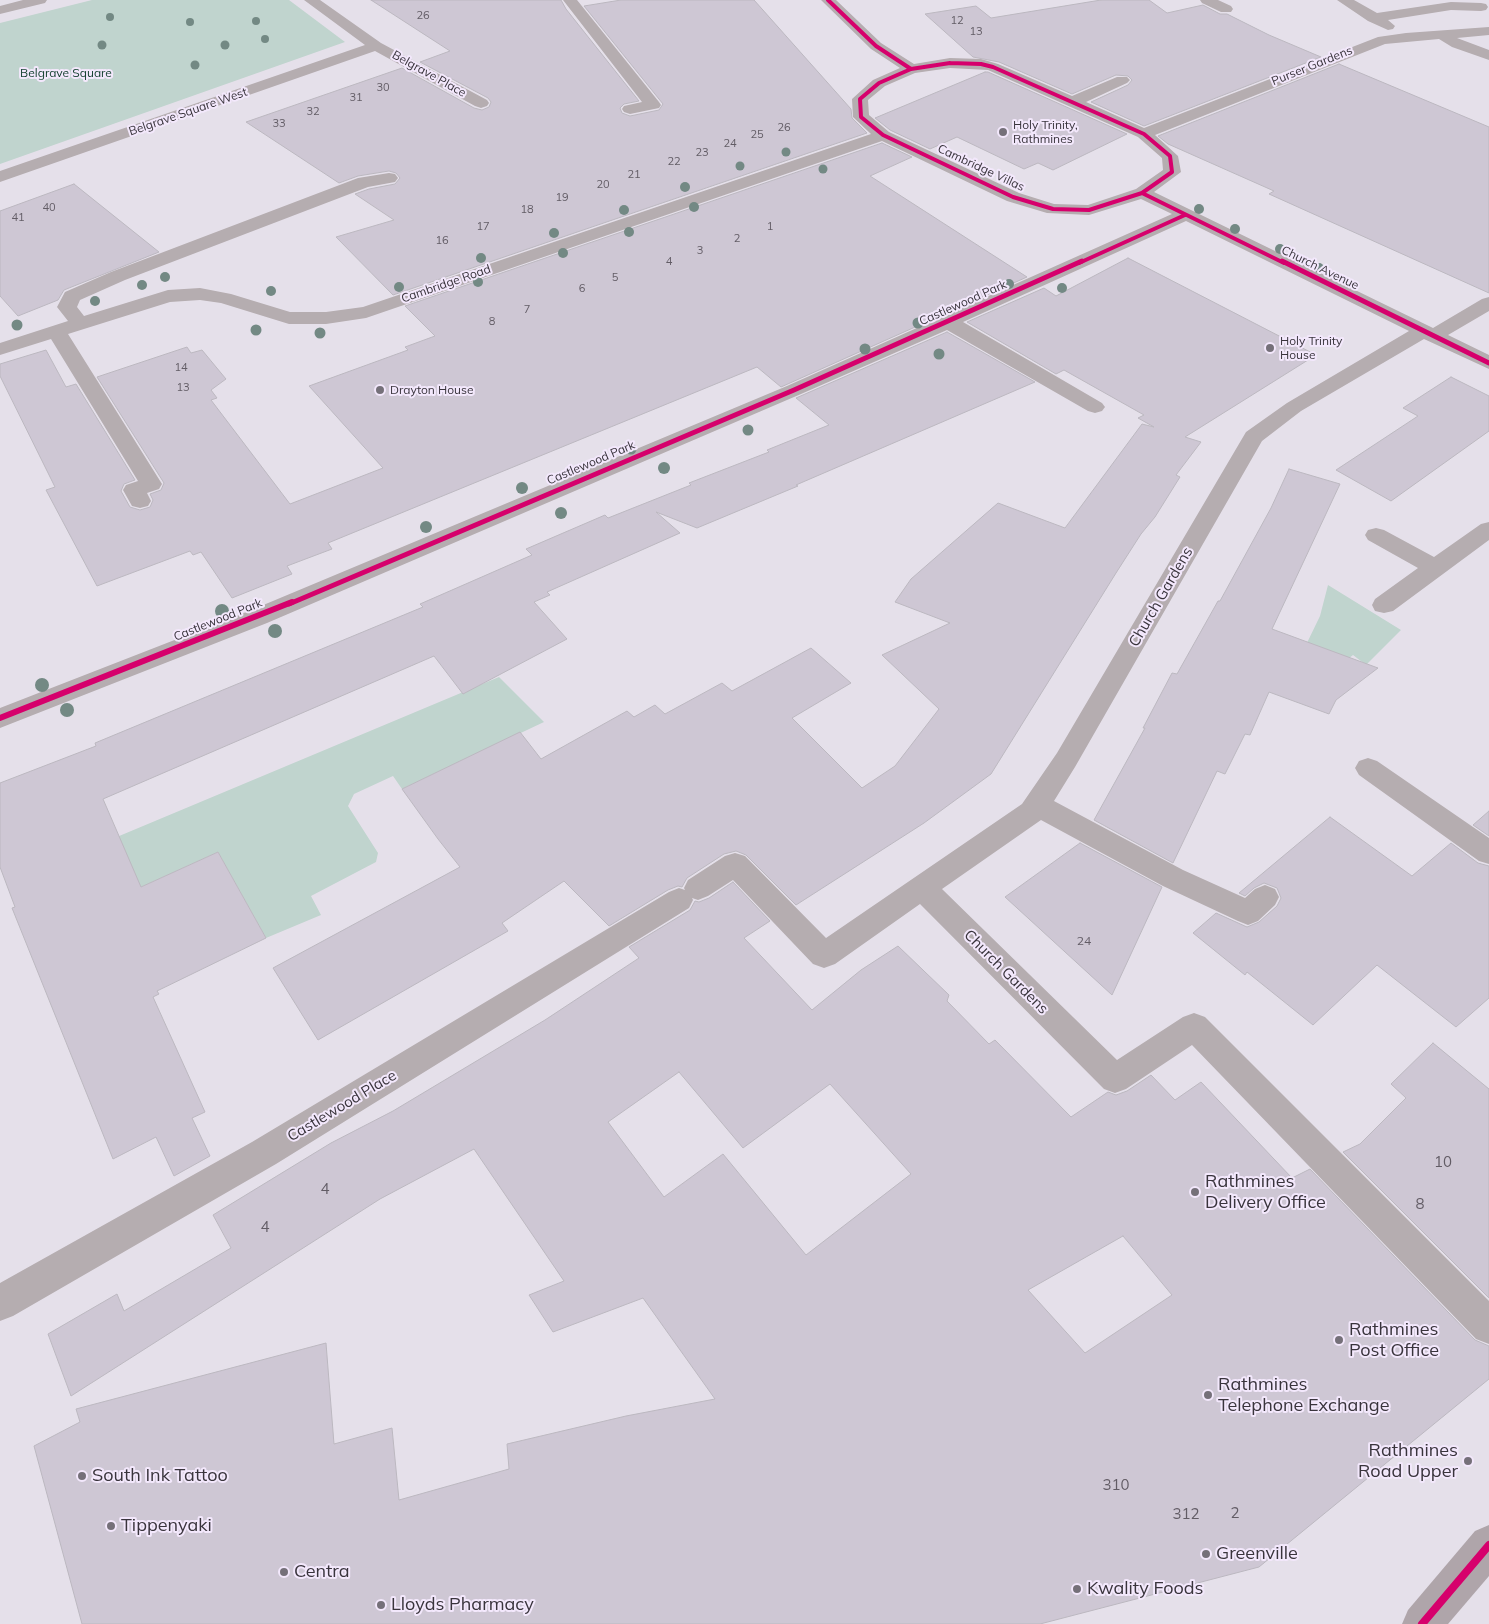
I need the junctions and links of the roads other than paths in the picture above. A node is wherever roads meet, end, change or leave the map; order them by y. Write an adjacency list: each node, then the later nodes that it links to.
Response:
1 (40, 0): 9 (street)
2 (311, 0): 14 (street, Belgrave Place)
3 (570, 0): 20 (street)
4 (828, 0): 16 (street)
5 (1208, 0): 8 (street)
6 (1344, 0): 10 (street)
7 (1481, 7): 10 (street)
8 (1226, 9)
9 (0, 10)
10 (1373, 18): 13 (street)
11 (1489, 31): 12 (street, Purser Gardens)
12 (1440, 34): 13 (street, Purser Gardens); 15 (street)
13 (1406, 37): 21 (street, Purser Gardens)
14 (376, 46): 19 (street, Belgrave Place); 23 (street, Belgrave Square West)
15 (1489, 55)
16 (911, 69): 18 (street, Cambridge Villas); 22 (street, Cambridge Villas)
17 (1122, 80): 18 (street)
18 (1073, 102): 21 (street, Cambridge Villas)
19 (481, 103)
20 (630, 109)
21 (1144, 134): 25 (street, Cambridge Villas)
22 (883, 135): 25 (street, Cambridge Villas); 29 (street, Cambridge Road)
23 (0, 177)
24 (389, 178): 29 (street)
25 (1142, 193): 26 (street, Church Avenue)
26 (1186, 215): 28 (street, Castlewood Park); 31 (street, Church Avenue)
27 (1489, 303): 31 (street, Church Gardens)
28 (948, 322): 34 (street); 40 (street, Castlewood Park)
29 (80, 324): 30 (street, Cambridge Road)
30 (56, 331): 32 (street, Cambridge Road); 35 (street)
31 (1428, 334): 33 (street, Church Avenue); 42 (street, Church Gardens)
32 (0, 348)
33 (1489, 363)
34 (1095, 407)
35 (140, 501)
36 (1489, 529): 38 (street)
37 (1376, 535): 38 (street)
38 (1436, 568): 39 (street)
39 (1384, 606)
40 (0, 718)
41 (1368, 768): 43 (street)
42 (1037, 805): 44 (street, Church Gardens); 46 (street)
43 (1489, 853)
44 (922, 888): 45 (street, Church Gardens); 48 (street, Church Gardens)
45 (688, 894): 47 (street, Castlewood Place)
46 (1265, 897)
47 (0, 1303)
48 (1489, 1326)
49 (1489, 1545): 50 (main road)
50 (1419, 1622)

